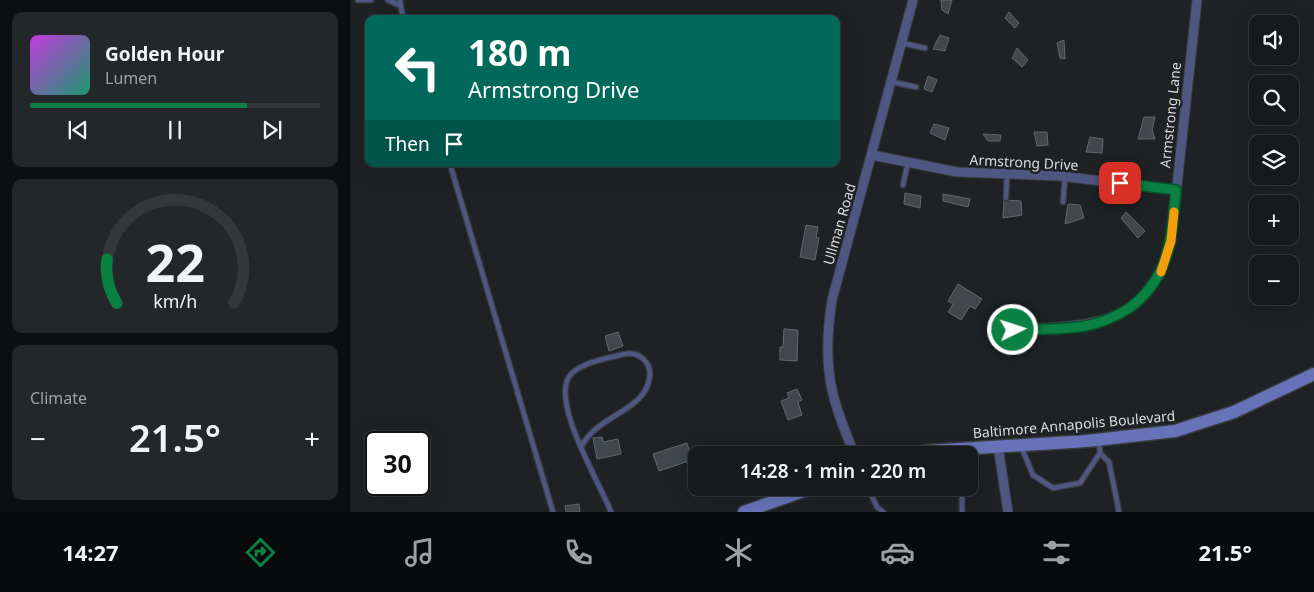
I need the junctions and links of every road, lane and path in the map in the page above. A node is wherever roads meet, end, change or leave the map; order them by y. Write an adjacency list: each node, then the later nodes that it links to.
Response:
1 (358, 0): 2 (lane)
2 (370, 0)
3 (388, 0): 6 (lane)
4 (913, 0): 7 (street, Ullman Road)
5 (1197, 0): 17 (street, Armstrong Lane)
6 (400, 3)
7 (902, 43): 8 (lane); 9 (street, Ullman Road)
8 (925, 48)
9 (892, 82): 10 (lane); 11 (street, Ullman Road)
10 (916, 87)
11 (872, 154): 12 (street, Armstrong Drive); 24 (street, Ullman Road)
12 (908, 162): 14 (street, Armstrong Drive); 16 (lane)
13 (451, 167): 32 (lane)
14 (1007, 174): 15 (street, Armstrong Drive); 18 (lane)
15 (1065, 176): 17 (street, Armstrong Drive); 19 (lane)
16 (903, 185)
17 (1176, 190): 20 (street, Armstrong Lane)
18 (1006, 198)
19 (1063, 202)
20 (1013, 330)
21 (1314, 374): 22 (main road, Baltimore Annapolis Boulevard)
22 (1099, 439): 23 (main road, Baltimore Annapolis Boulevard); 28 (lane)
23 (1020, 445): 25 (main road, Baltimore Annapolis Boulevard); 28 (lane)
24 (851, 446)
25 (998, 446): 27 (main road, Baltimore Annapolis Boulevard); 37 (street)
26 (581, 447): 26 (lane); 33 (lane)
27 (978, 449)
28 (1100, 453): 38 (lane)
29 (789, 496): 34 (main road)
30 (873, 496): 35 (lane)
31 (962, 496): 36 (lane)
32 (553, 512)
33 (611, 512)
34 (744, 512)
35 (883, 512)
36 (962, 512)
37 (1008, 512)
38 (1120, 512)

